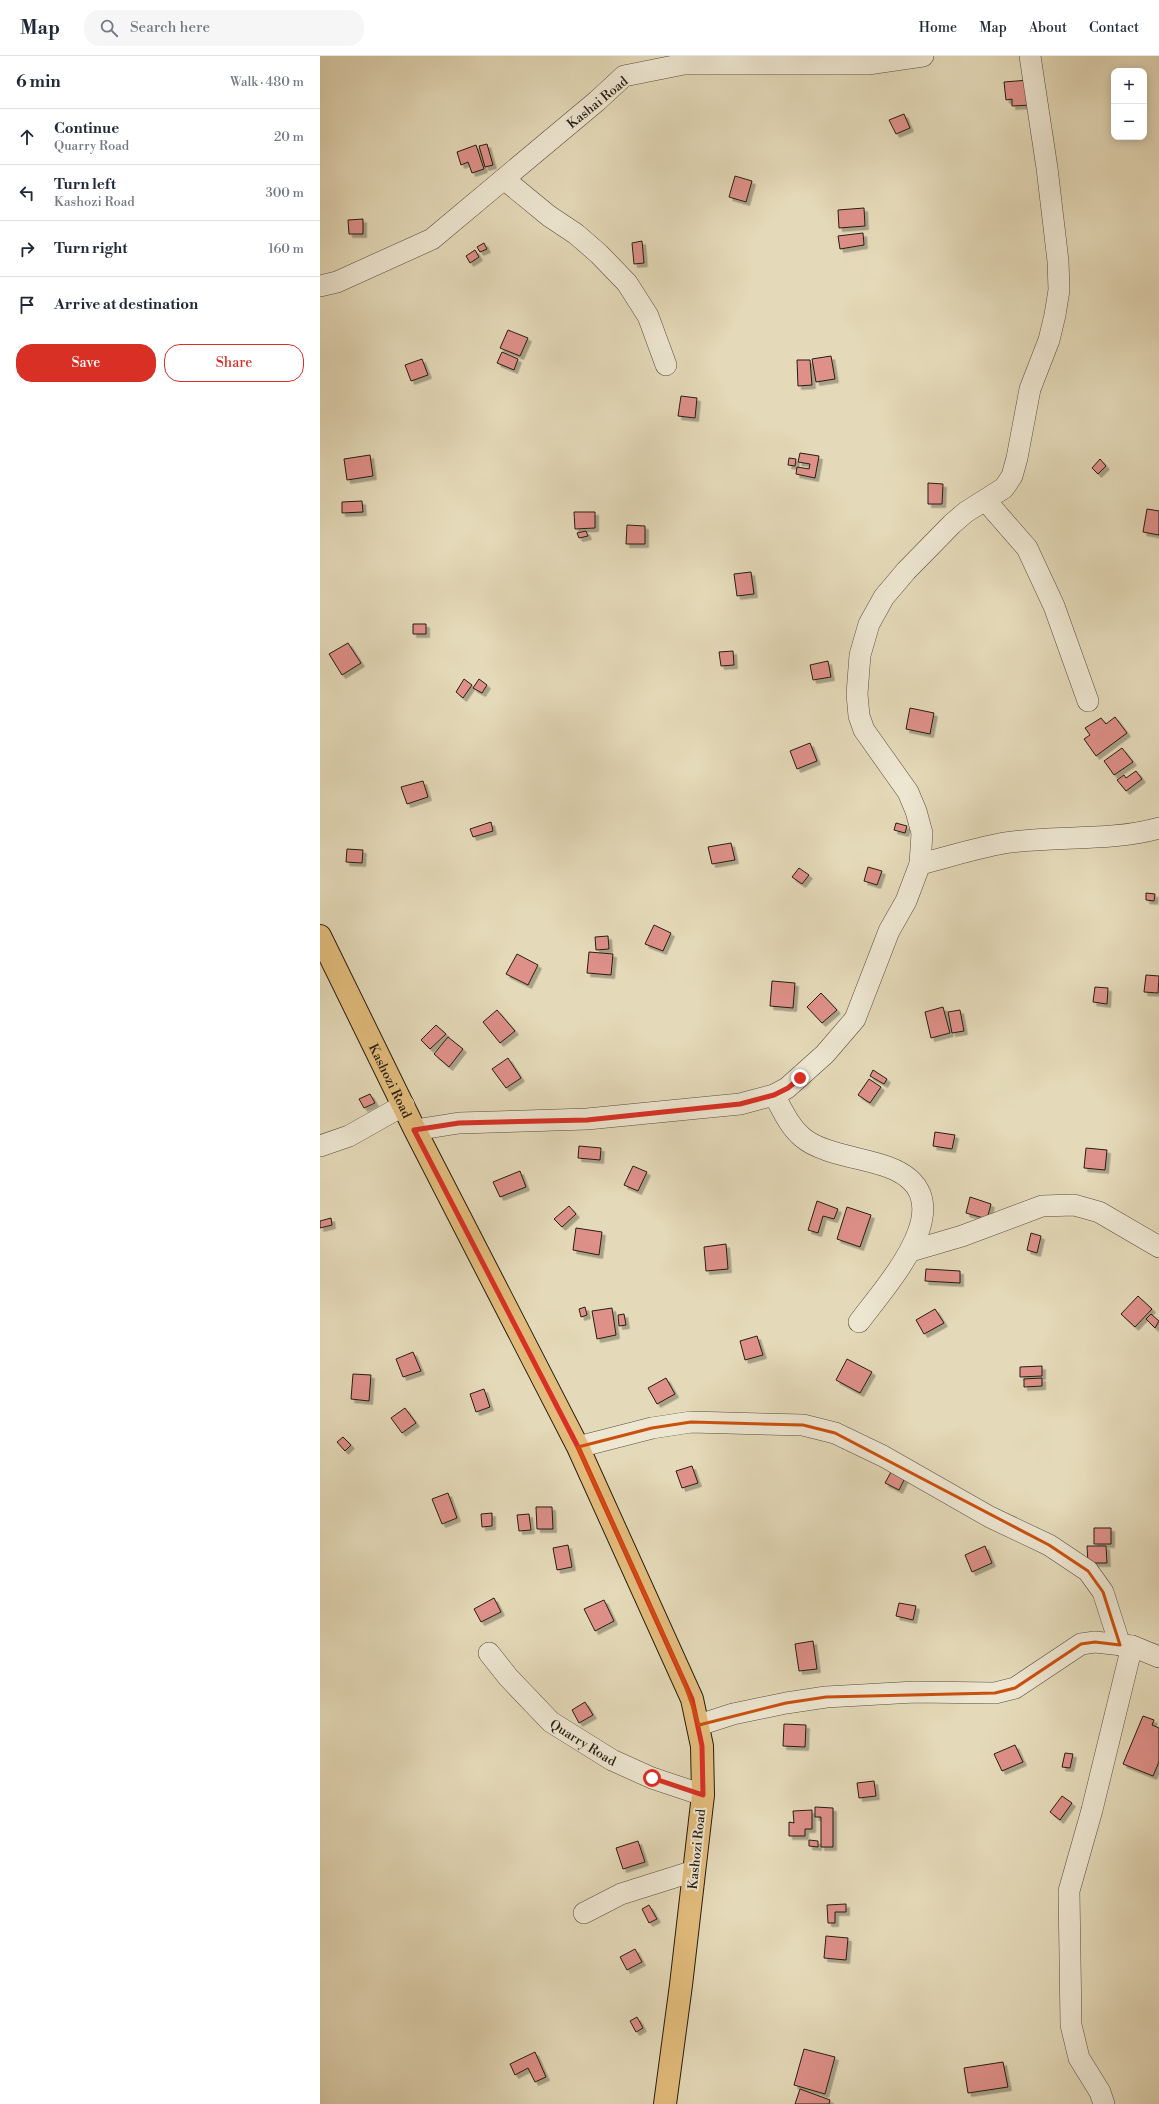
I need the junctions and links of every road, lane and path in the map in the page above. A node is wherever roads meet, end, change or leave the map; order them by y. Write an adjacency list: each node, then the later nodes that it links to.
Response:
1 (923, 56): 3 (street, Kashai Road)
2 (1030, 56): 6 (street)
3 (504, 179): 4 (street, Kashai Road); 5 (street)
4 (320, 286)
5 (666, 365)
6 (986, 501): 7 (street); 9 (street)
7 (1088, 701)
8 (1159, 828): 9 (street)
9 (920, 864): 11 (street)
10 (320, 936): 12 (main road, Kashozi Road)
11 (774, 1095): 13 (street); 16 (street)
12 (404, 1105): 13 (main road, Kashozi Road); 14 (street)
13 (414, 1130): 18 (main road, Kashozi Road)
14 (320, 1146)
15 (1159, 1247): 16 (street)
16 (911, 1251): 17 (street)
17 (859, 1322)
18 (578, 1447): 19 (street); 22 (main road, Kashozi Road)
19 (1126, 1646): 21 (street); 22 (street); 27 (street)
20 (489, 1653): 23 (street, Quarry Road)
21 (1159, 1656)
22 (699, 1725): 23 (main road, Kashozi Road)
23 (703, 1795): 24 (main road, Kashozi Road)
24 (694, 1871): 25 (street); 26 (main road, Kashozi Road)
25 (584, 1913)
26 (665, 2104)
27 (1104, 2104)

